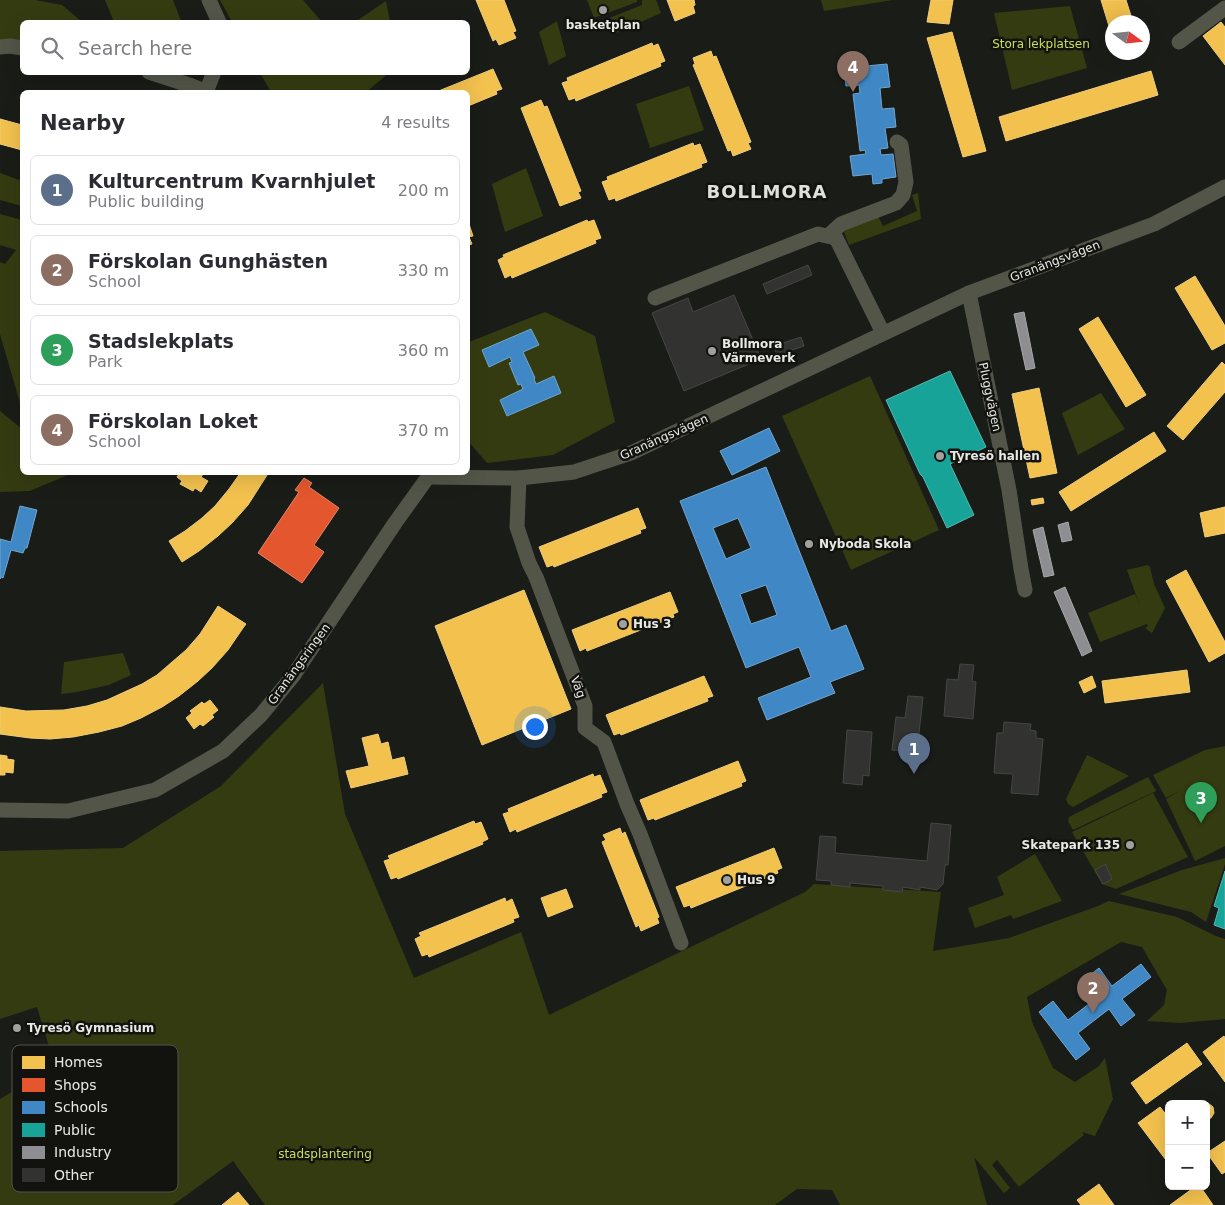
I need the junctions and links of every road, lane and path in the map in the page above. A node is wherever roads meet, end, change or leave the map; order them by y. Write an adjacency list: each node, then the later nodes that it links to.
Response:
1 (208, 0): 3 (street)
2 (1225, 8): 4 (street)
3 (218, 20)
4 (1179, 42)
5 (0, 47): 6 (street)
6 (20, 48)
7 (158, 75): 9 (street)
8 (213, 75): 10 (street)
9 (202, 90)
10 (208, 90)
11 (897, 142): 13 (street)
12 (1225, 187): 14 (street, Granängsvägen)
13 (828, 236): 15 (street); 16 (street)
14 (969, 294): 16 (street, Granängsvägen); 19 (street, Pluggvägen)
15 (655, 298)
16 (883, 333): 18 (street, Granängsvägen)
17 (427, 475): 18 (street, Granängsvägen); 20 (street, Granängsringen)
18 (519, 478): 21 (street, Väg)
19 (1025, 590)
20 (0, 810)
21 (681, 943)

